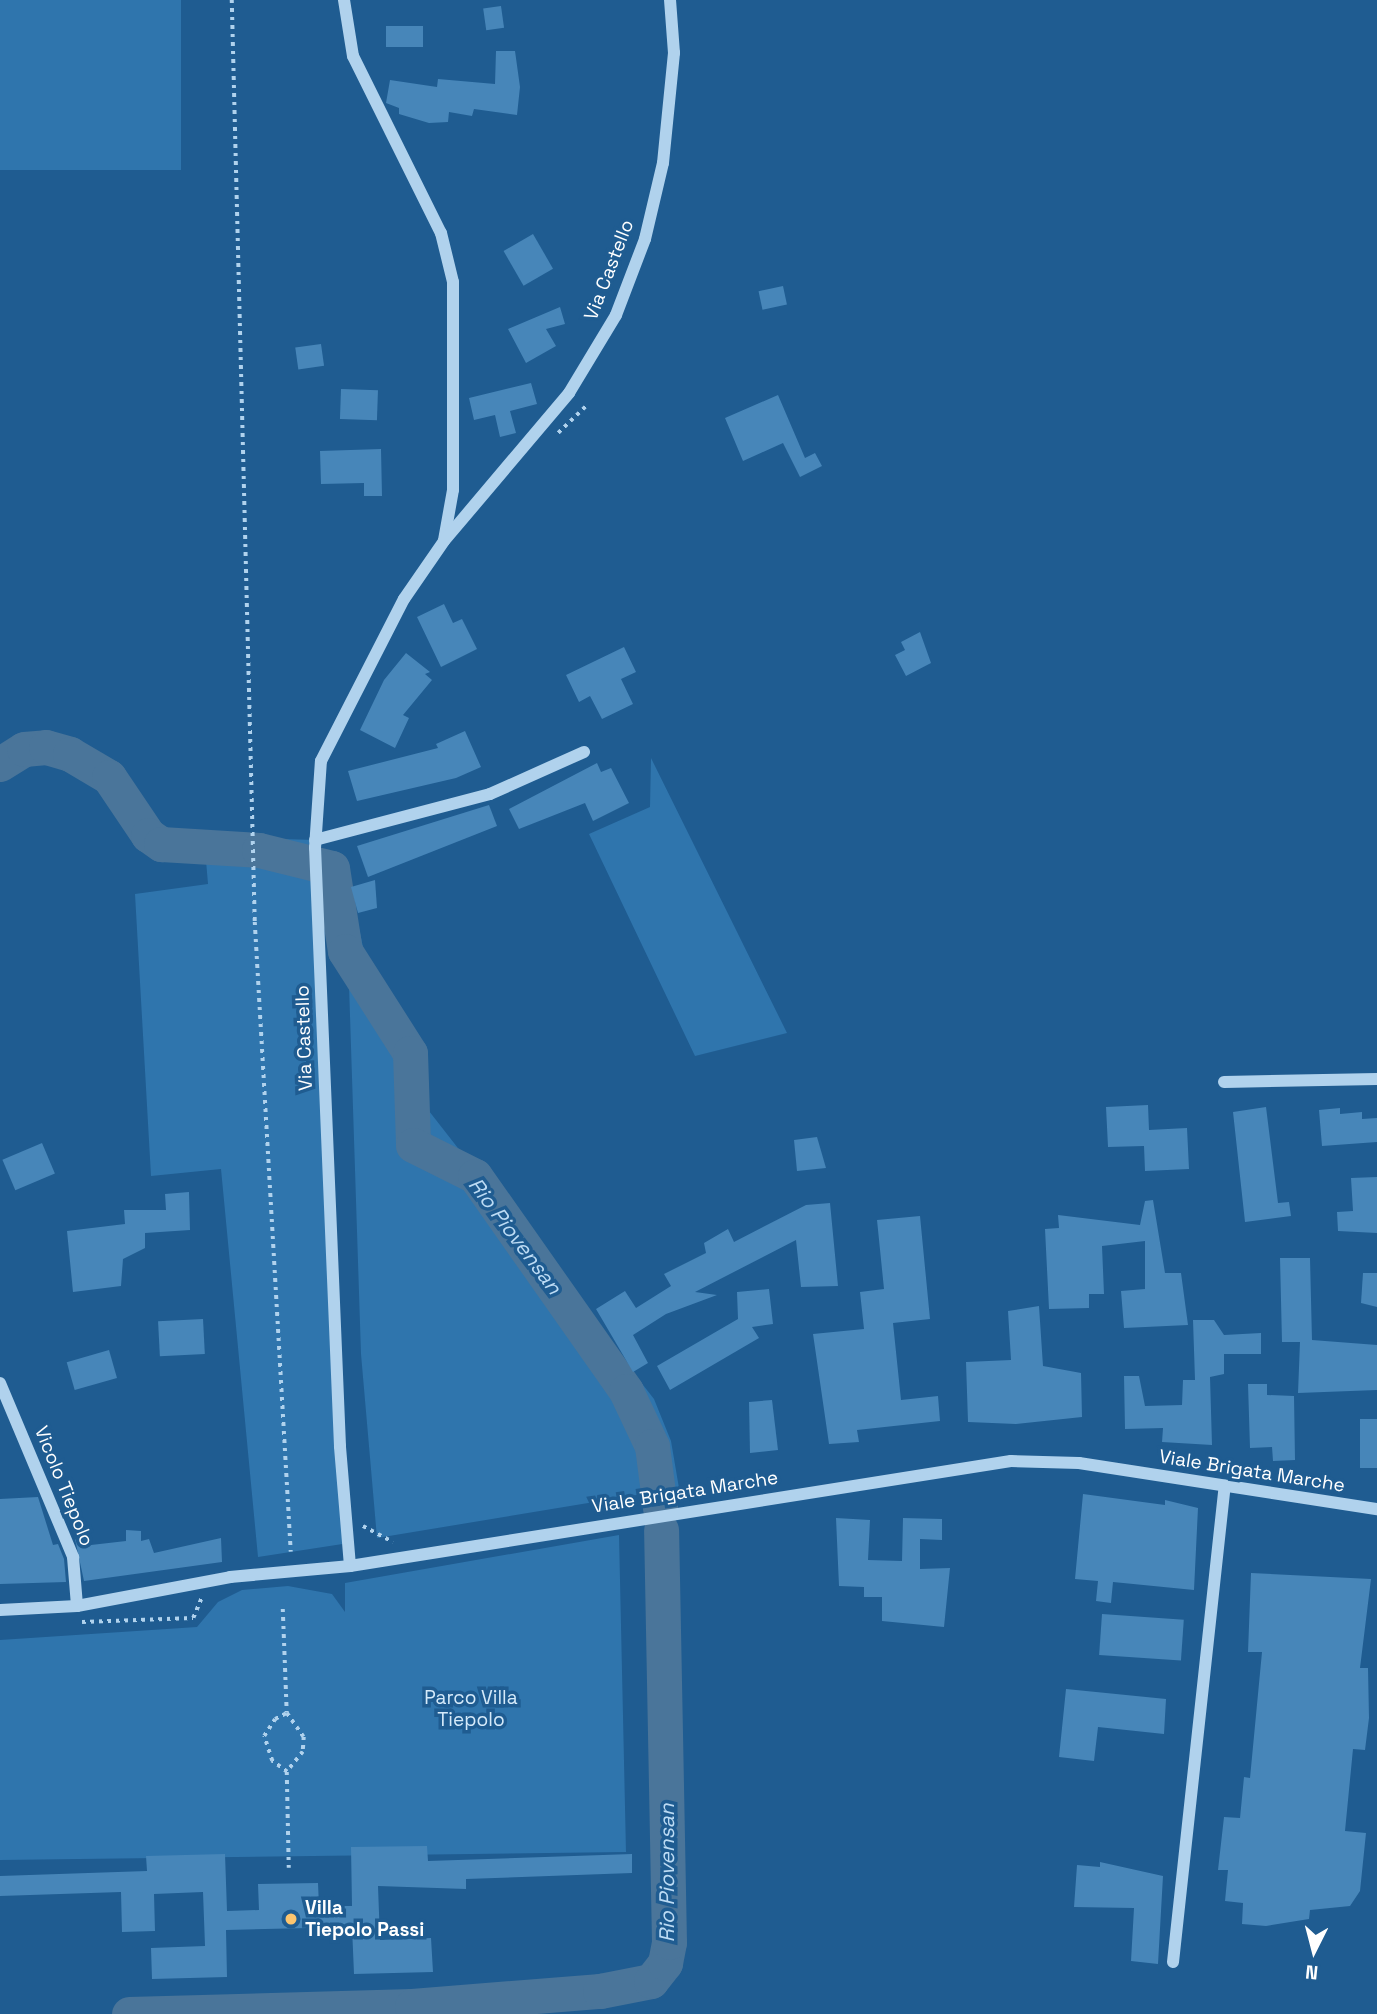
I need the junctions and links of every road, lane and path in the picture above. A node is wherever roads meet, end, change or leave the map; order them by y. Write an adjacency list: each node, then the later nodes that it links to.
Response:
1 (232, 0): 12 (path)
2 (344, 0): 4 (street, Via Castello)
3 (670, 0): 4 (street, Via Castello)
4 (444, 541): 6 (street, Via Castello)
5 (584, 752): 6 (street)
6 (315, 844): 13 (street, Via Castello)
7 (1377, 1079): 8 (street)
8 (1224, 1082)
9 (0, 1383): 14 (street, Vicolo Tiepolo)
10 (1225, 1486): 11 (street, Viale Brigata Marche); 13 (street, Viale Brigata Marche); 22 (street)
11 (1377, 1509)
12 (291, 1552)
13 (350, 1566): 14 (street, Viale Brigata Marche)
14 (78, 1606): 16 (street, Viale Brigata Marche)
15 (283, 1609): 19 (path)
16 (0, 1610)
17 (193, 1618): 18 (path)
18 (74, 1622)
19 (287, 1713): 20 (path); 20 (path)
20 (287, 1772): 21 (path)
21 (289, 1868)
22 (1173, 1962)

